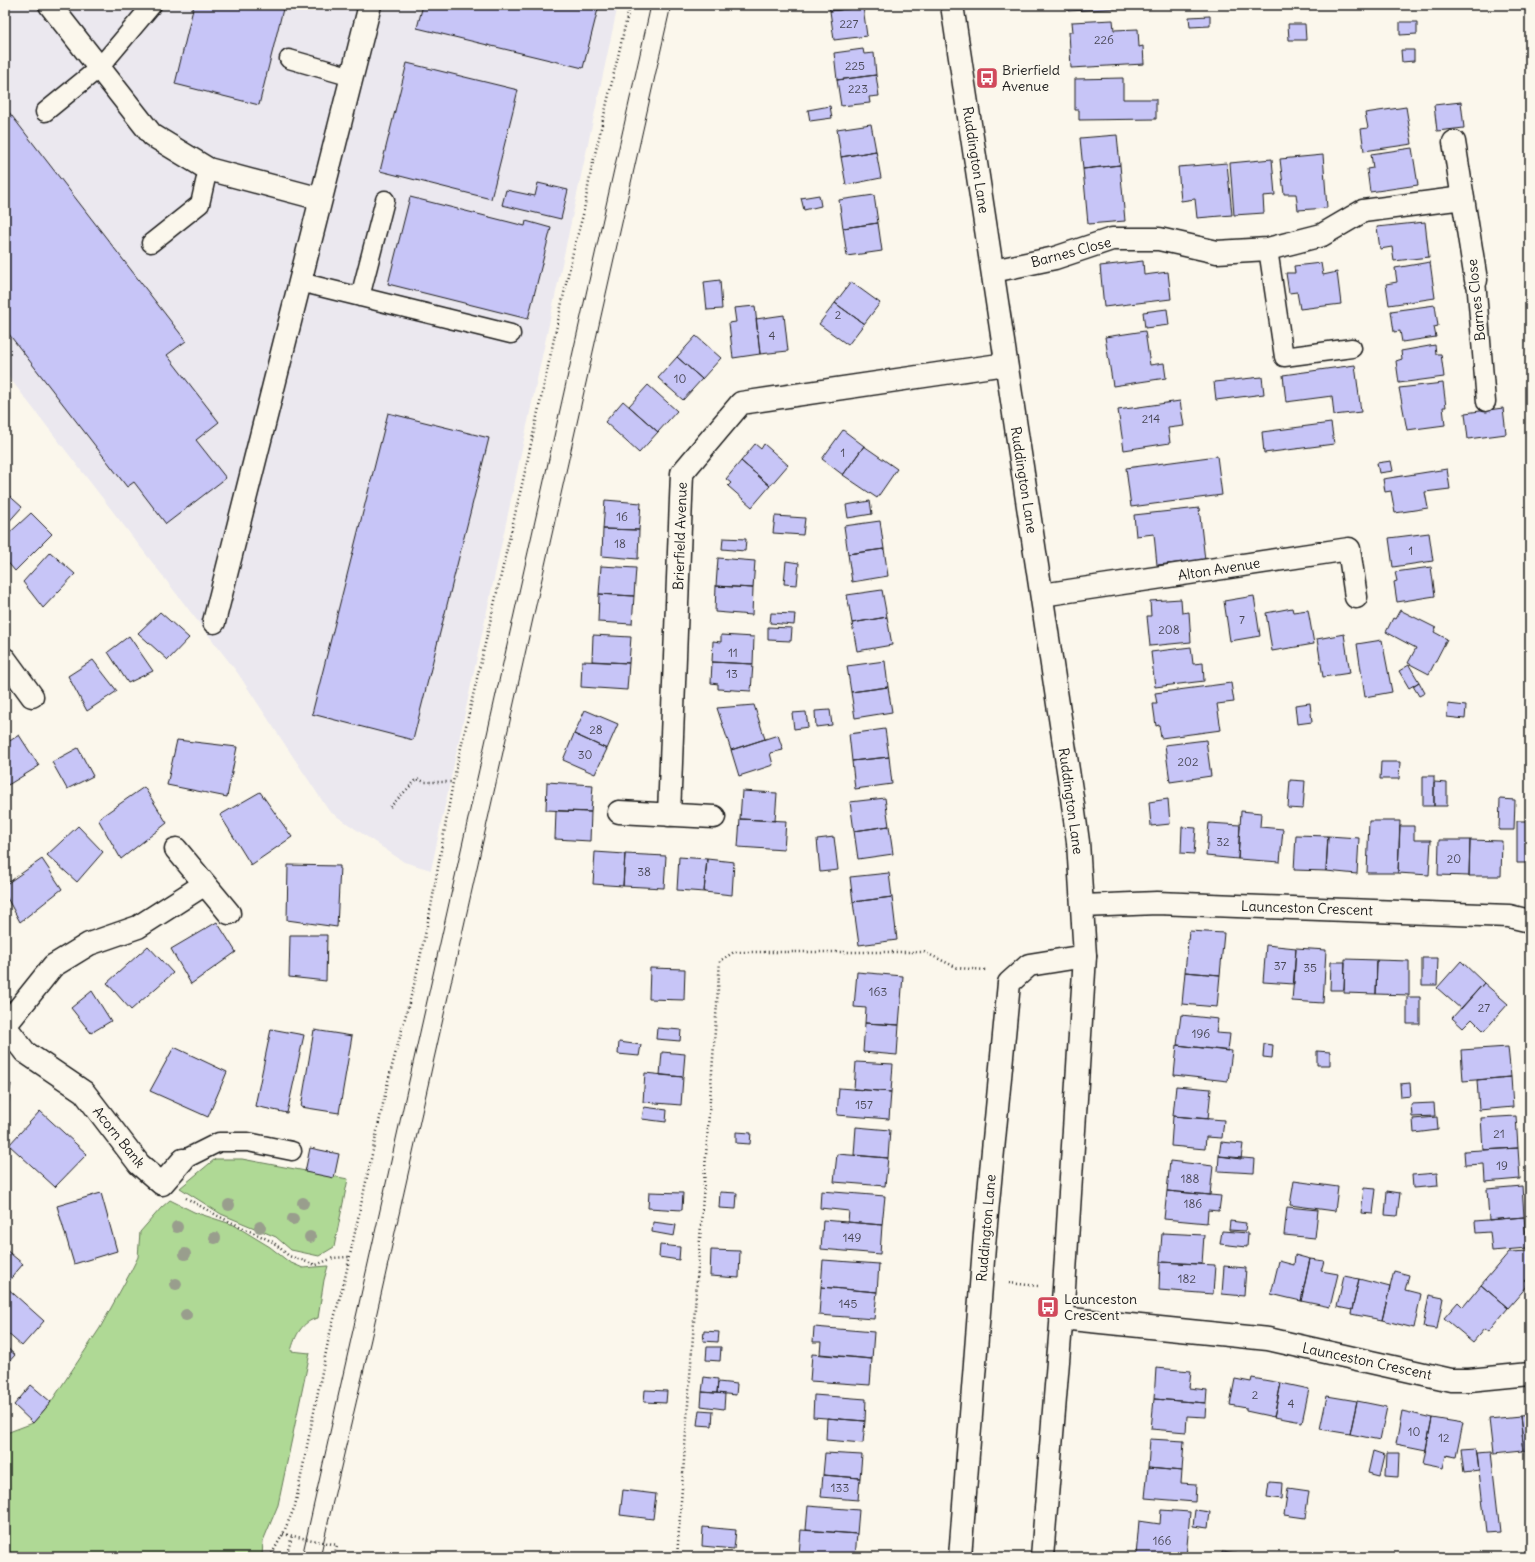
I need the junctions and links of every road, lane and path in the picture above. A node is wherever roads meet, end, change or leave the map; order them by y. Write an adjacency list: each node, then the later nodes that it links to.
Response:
1 (50, 5): 7 (street)
2 (152, 5): 7 (lane)
3 (370, 5): 8 (street)
4 (630, 5): 30 (path)
5 (952, 5): 17 (street, Ruddington Lane)
6 (289, 59): 8 (lane)
7 (99, 68): 9 (lane); 11 (street)
8 (352, 77): 13 (street)
9 (45, 112)
10 (1454, 142): 12 (street, Barnes Close)
11 (208, 169): 13 (street); 15 (lane)
12 (1463, 198): 16 (street, Barnes Close); 18 (street, Barnes Close)
13 (321, 199): 19 (street)
14 (385, 200): 20 (lane)
15 (151, 243)
16 (1268, 249): 17 (street, Barnes Close); 22 (lane)
17 (993, 271): 23 (street, Ruddington Lane)
18 (1476, 280): 24 (lane, Barnes Close)
19 (300, 282): 20 (lane); 27 (street)
20 (360, 297): 21 (lane)
21 (511, 334)
22 (1352, 348)
23 (1006, 364): 25 (street, Ruddington Lane); 33 (street, Brierfield Avenue)
24 (1486, 402)
25 (1042, 595): 26 (street, Alton Avenue); 37 (street, Ruddington Lane)
26 (1356, 597)
27 (214, 622)
28 (5, 659): 29 (street)
29 (32, 696)
30 (453, 782): 31 (path); 46 (path)
31 (390, 807)
32 (619, 812): 33 (street)
33 (669, 815): 34 (street)
34 (714, 817)
35 (176, 849): 36 (street)
36 (205, 884): 38 (street); 42 (street, Acorn Bank)
37 (1083, 906): 39 (street, Launceston Crescent); 40 (street, Ruddington Lane)
38 (229, 913)
39 (1530, 921)
40 (1085, 956): 41 (street); 48 (street, Ruddington Lane)
41 (1009, 983): 47 (street, Ruddington Lane); 56 (path)
42 (5, 1026): 45 (street, Acorn Bank)
43 (292, 1151): 44 (lane)
44 (183, 1160): 45 (street)
45 (162, 1184): 46 (path)
46 (349, 1257): 51 (path)
47 (982, 1281): 48 (path); 57 (street, Ruddington Lane)
48 (1064, 1288): 49 (street, Ruddington Lane)
49 (1061, 1318): 50 (street, Launceston Crescent); 58 (street, Ruddington Lane)
50 (1530, 1374)
51 (283, 1534): 52 (path); 53 (path)
52 (292, 1536): 54 (path); 55 (path)
53 (270, 1557)
54 (286, 1557)
55 (334, 1557)
56 (677, 1557)
57 (960, 1557)
58 (1042, 1557)

